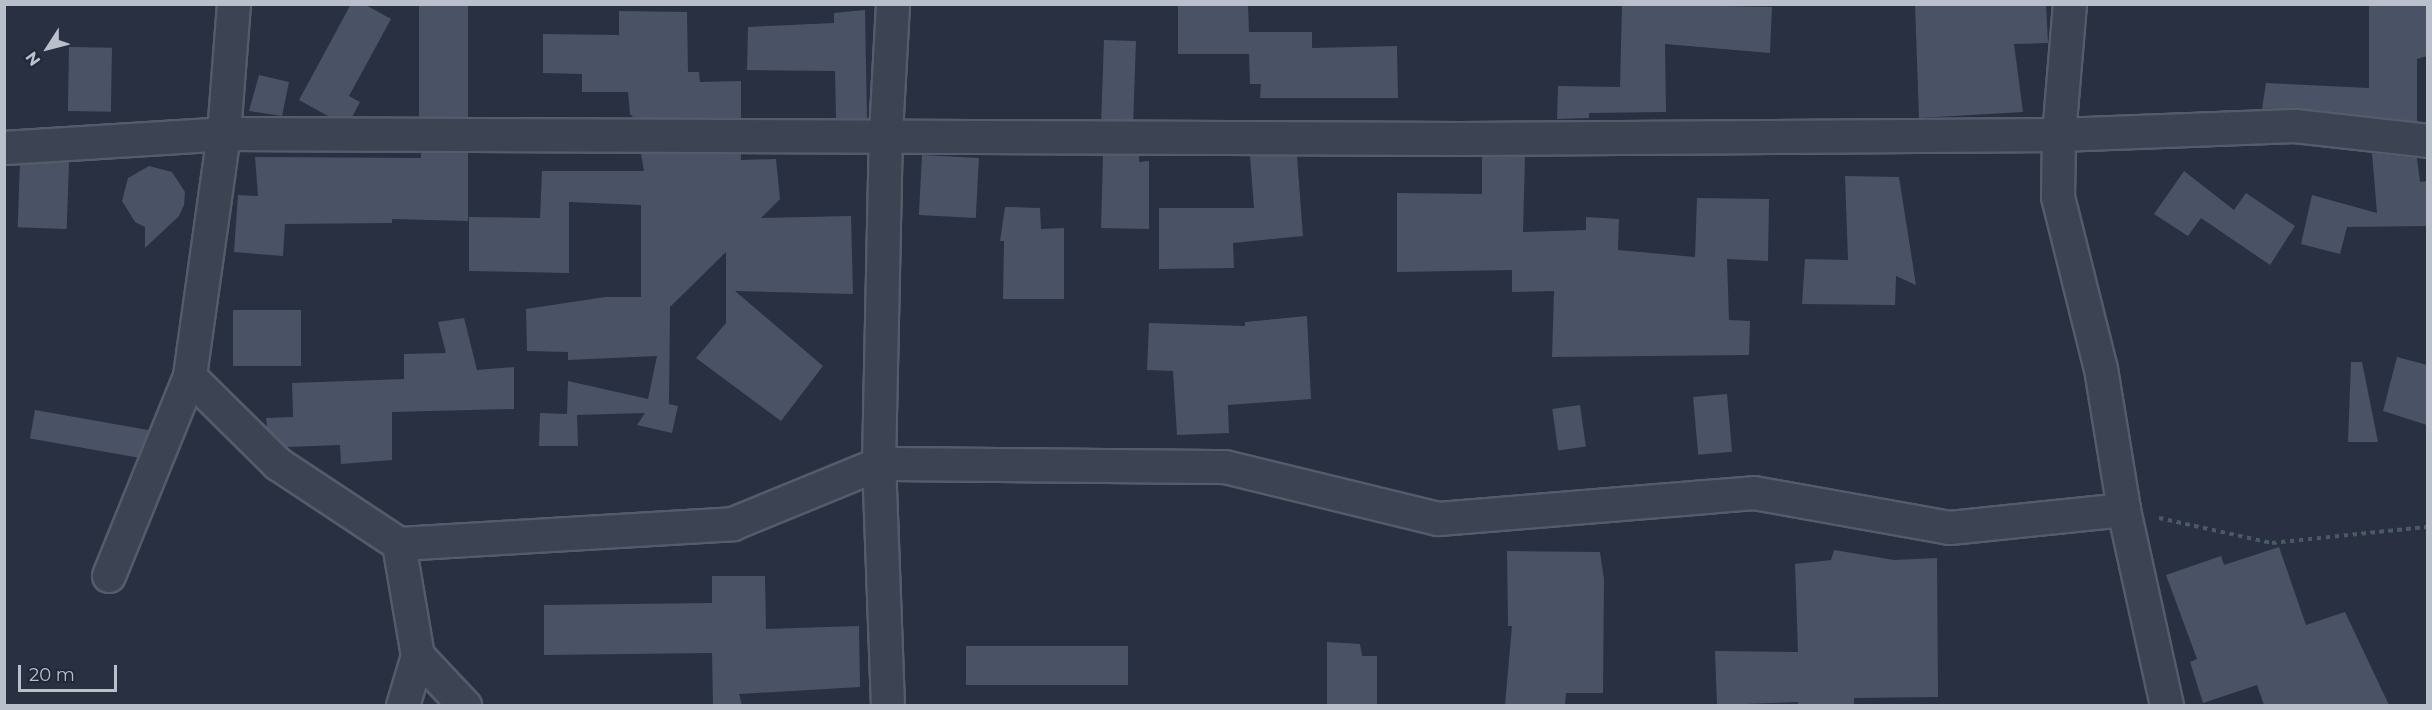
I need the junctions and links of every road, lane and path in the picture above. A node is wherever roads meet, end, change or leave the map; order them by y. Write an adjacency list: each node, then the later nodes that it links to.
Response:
1 (893, 4): 5 (street)
2 (2070, 4): 6 (street)
3 (234, 5): 4 (street)
4 (224, 134): 5 (street); 8 (street); 9 (street)
5 (886, 134): 6 (street); 10 (street)
6 (2059, 135): 7 (street); 11 (street)
7 (2427, 141)
8 (4, 148)
9 (190, 377): 13 (street); 14 (street)
10 (879, 464): 11 (street); 13 (street); 18 (street)
11 (2124, 510): 12 (path); 19 (street)
12 (2427, 527)
13 (399, 543): 15 (street)
14 (109, 576)
15 (418, 656): 16 (street); 17 (street)
16 (403, 705)
17 (465, 705)
18 (888, 705)
19 (2167, 705)

